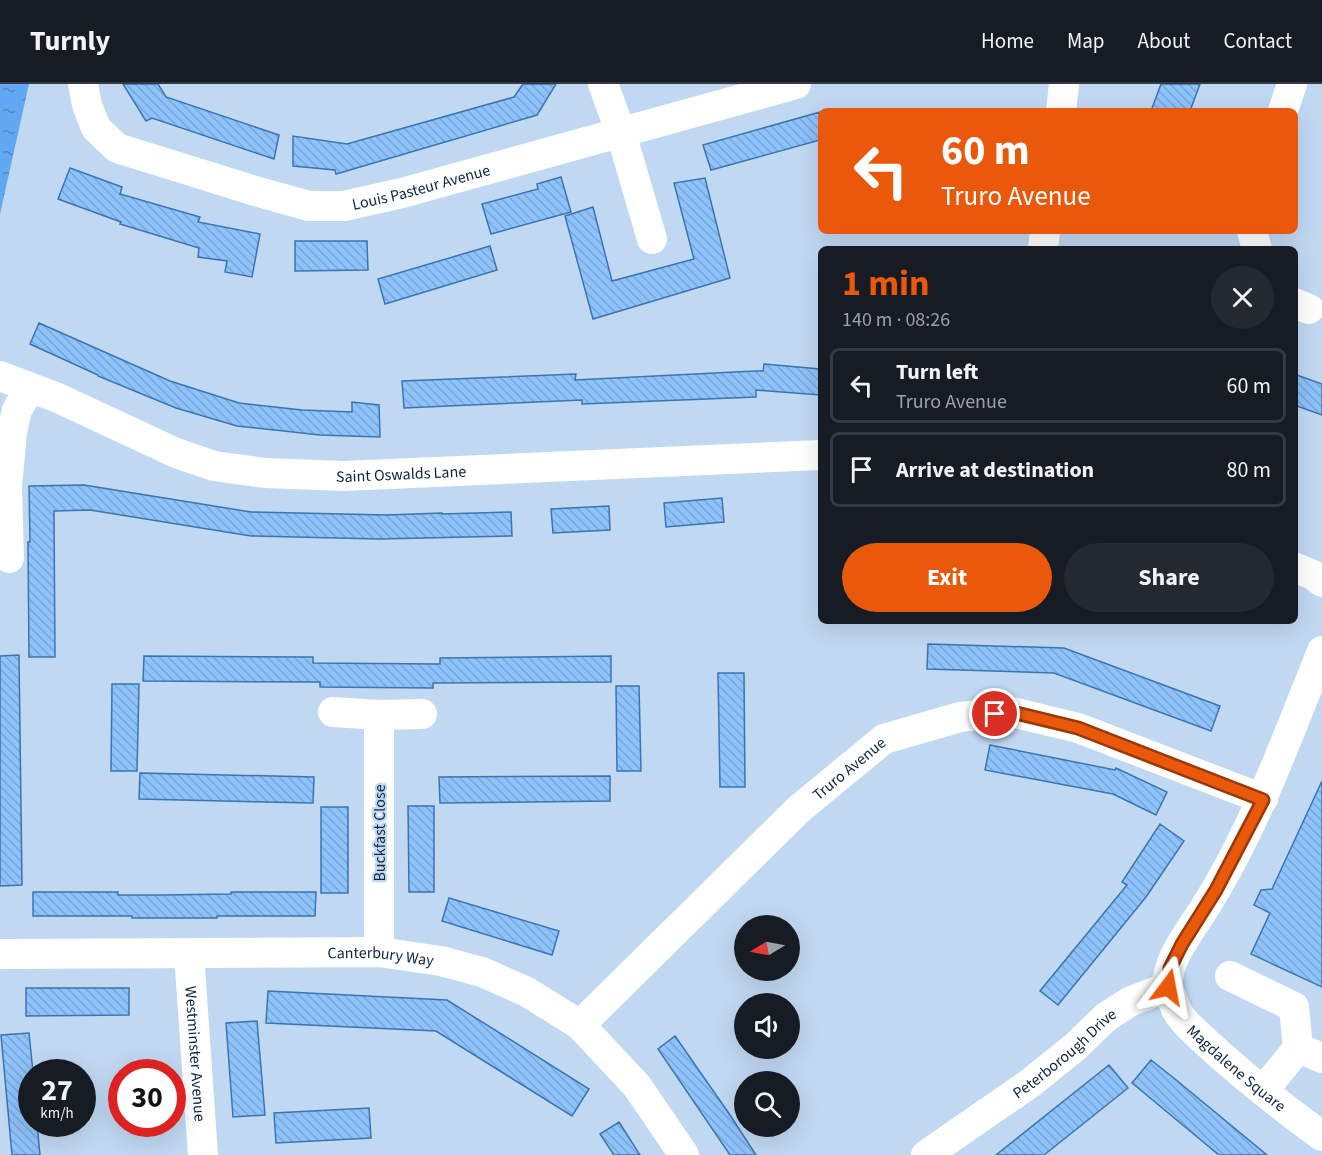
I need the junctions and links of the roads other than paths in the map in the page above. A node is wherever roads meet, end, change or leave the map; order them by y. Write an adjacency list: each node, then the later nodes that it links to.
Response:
1 (83, 84): 8 (street, Louis Pasteur Avenue)
2 (603, 84): 8 (street)
3 (796, 84): 8 (street, Louis Pasteur Avenue)
4 (1064, 84): 6 (street)
5 (1292, 84): 7 (street)
6 (1061, 108)
7 (1284, 108)
8 (621, 133): 9 (street)
9 (652, 239)
10 (0, 376): 11 (street, Saint Oswalds Lane)
11 (30, 388): 12 (street, Saint Oswalds Lane); 13 (street)
12 (818, 455)
13 (9, 558)
14 (1298, 569): 15 (street)
15 (1322, 582)
16 (1322, 651): 20 (street)
17 (333, 712): 19 (street)
18 (422, 714): 19 (street)
19 (379, 715): 21 (street, Buckfast Close)
20 (1263, 800): 25 (street); 26 (street, Truro Avenue)
21 (378, 952): 23 (street, Canterbury Way); 26 (street, Canterbury Way)
22 (0, 954): 23 (street, Canterbury Way)
23 (189, 954): 31 (street, Westminster Avenue)
24 (1230, 976): 27 (street)
25 (1168, 987): 28 (street, Magdalene Square); 30 (street, Peterborough Drive)
26 (580, 1025): 32 (street, Canterbury Way)
27 (1310, 1053): 28 (street)
28 (1263, 1091): 29 (street, Magdalene Square)
29 (1322, 1136)
30 (929, 1154)
31 (203, 1155)
32 (684, 1155)

